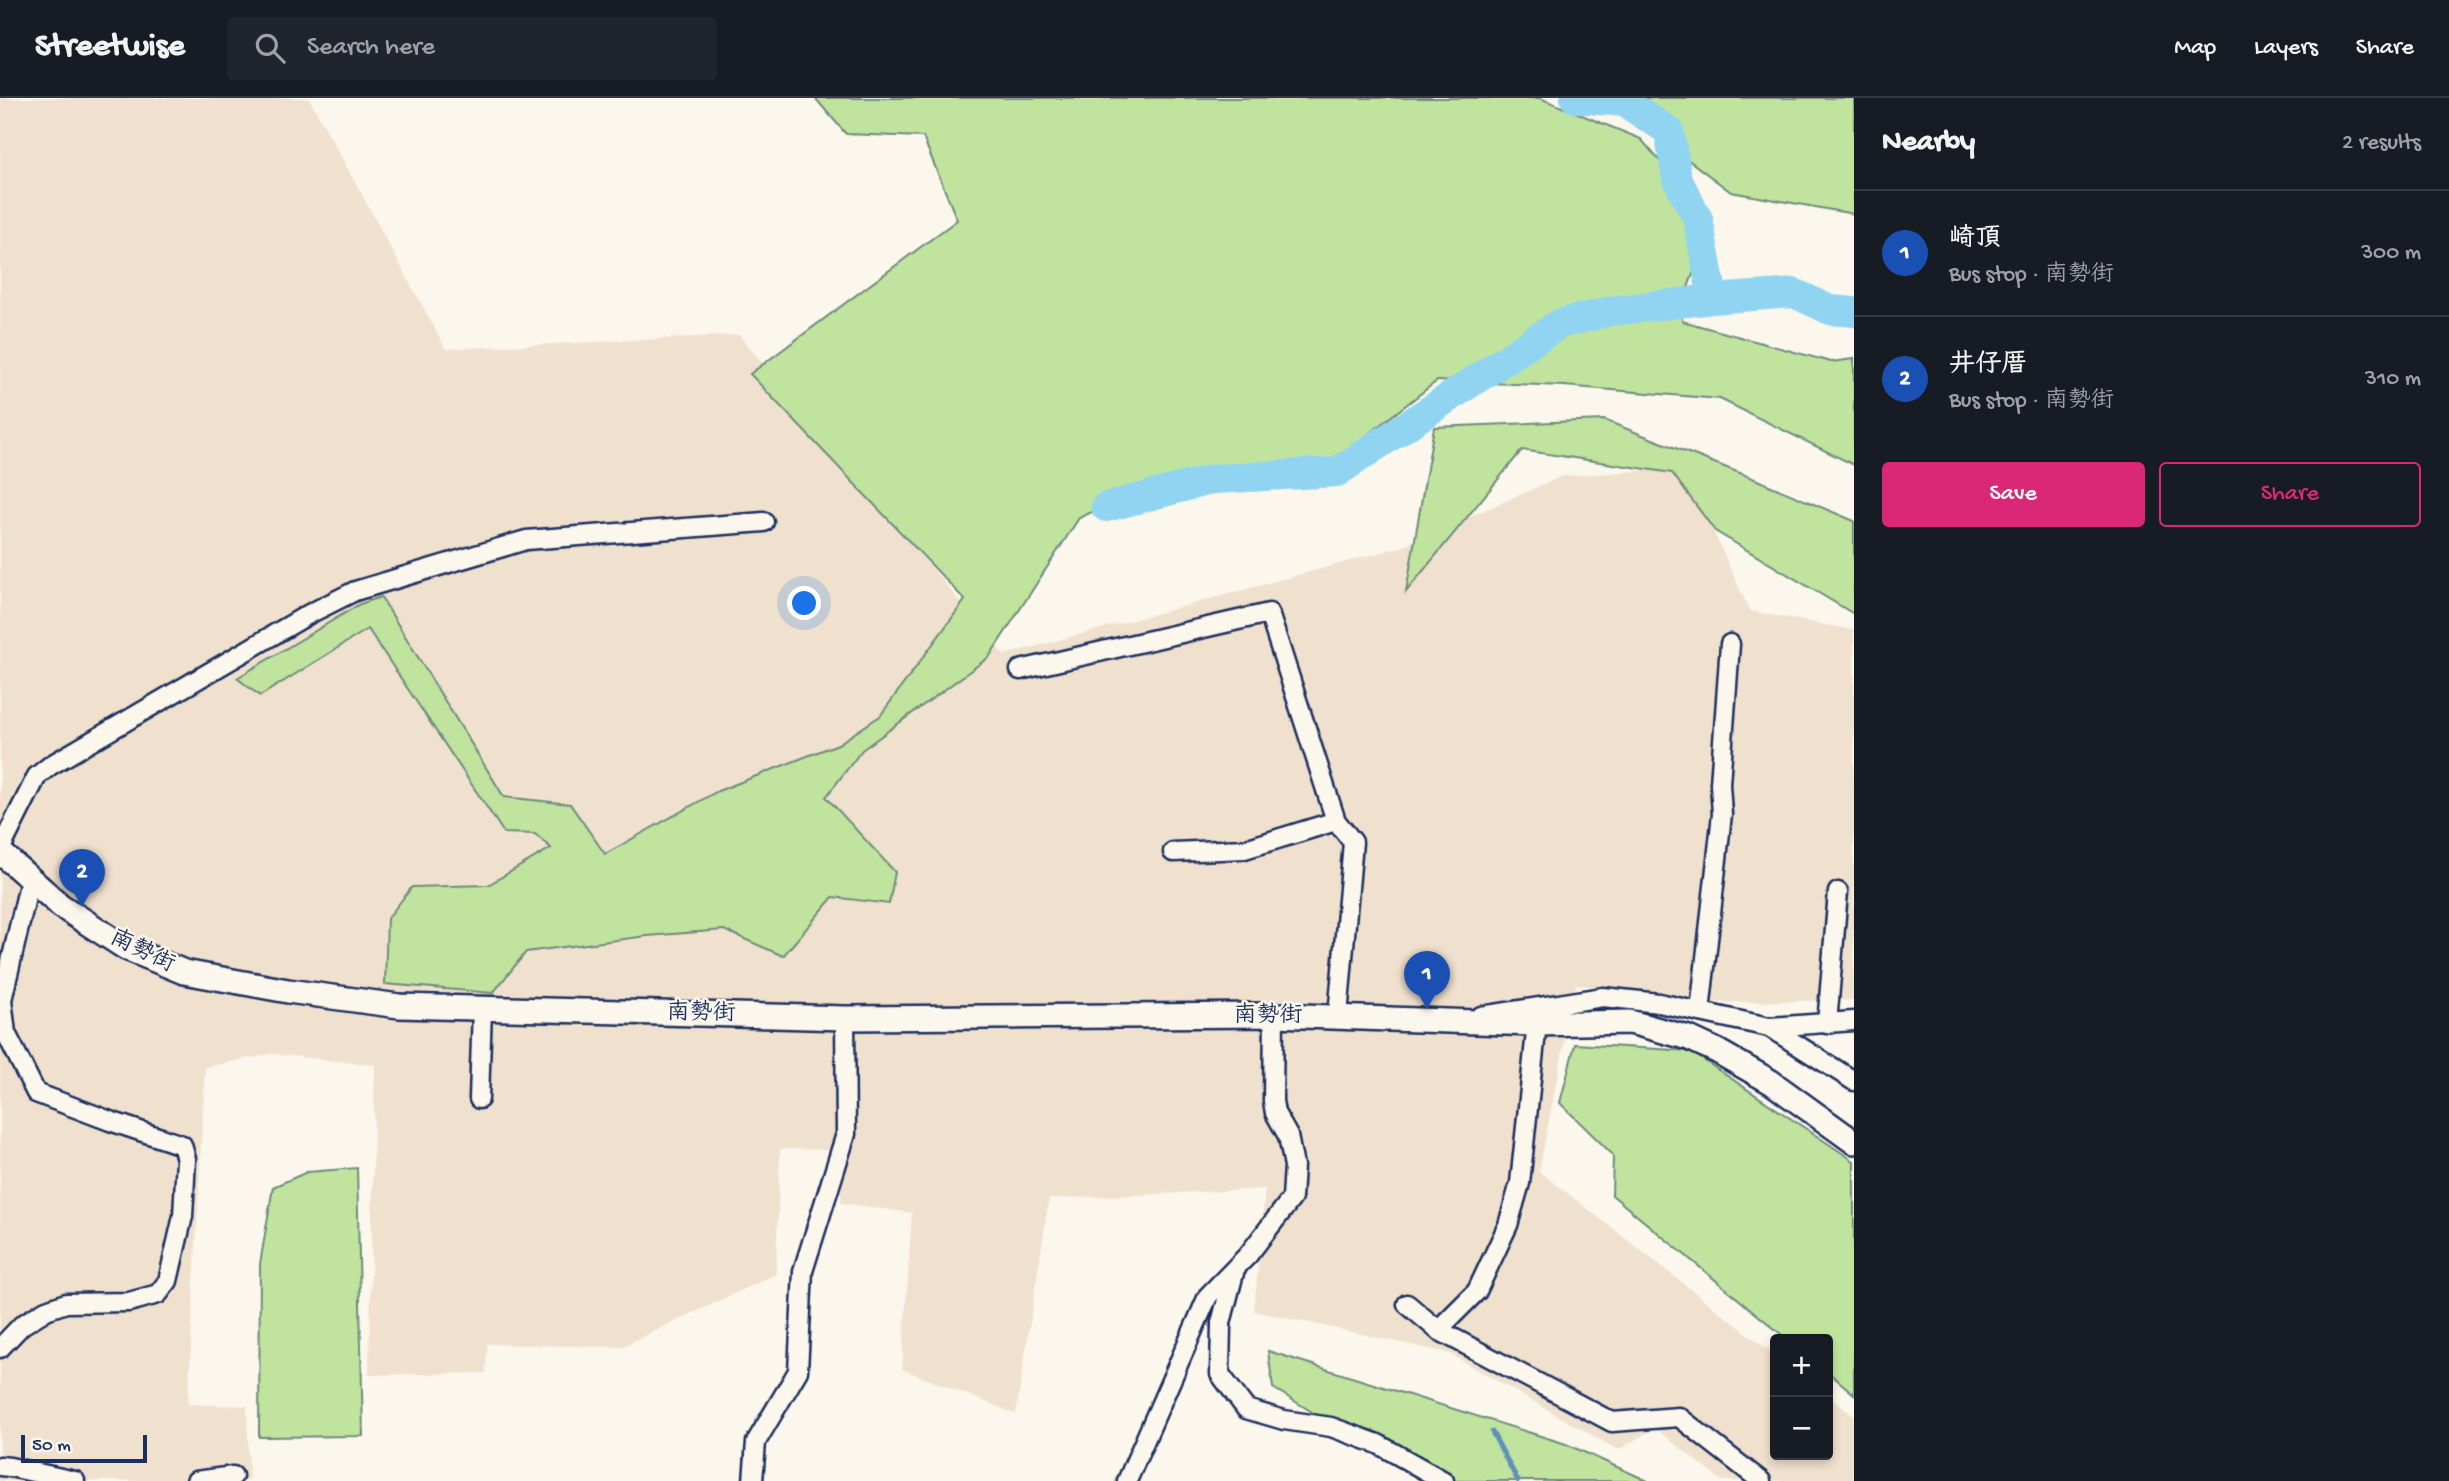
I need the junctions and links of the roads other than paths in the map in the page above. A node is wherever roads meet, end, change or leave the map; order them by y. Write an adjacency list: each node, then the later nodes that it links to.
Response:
1 (764, 522): 5 (street)
2 (1730, 643): 10 (street)
3 (1020, 670): 4 (street)
4 (1336, 821): 6 (street); 13 (street)
5 (0, 851): 7 (main road, 南勢街)
6 (1173, 852)
7 (30, 880): 9 (main road, 南勢街); 24 (street)
8 (1838, 892): 16 (street)
9 (483, 1008): 14 (main road, 南勢街); 19 (street)
10 (1700, 1012): 12 (street); 17 (street)
11 (1273, 1015): 13 (main road, 南勢街); 14 (main road, 南勢街); 21 (street)
12 (1538, 1015): 13 (main road, 南勢街); 20 (main road, 南勢街); 23 (street)
13 (1338, 1016)
14 (845, 1018): 29 (street)
15 (1854, 1021): 16 (street)
16 (1826, 1024): 17 (street)
17 (1769, 1027): 18 (street)
18 (1854, 1081)
19 (478, 1099)
20 (1854, 1142)
21 (1235, 1269): 30 (street); 31 (street)
22 (1407, 1304): 23 (street)
23 (1438, 1330): 32 (street)
24 (0, 1348)
25 (0, 1466): 27 (street)
26 (233, 1476): 28 (street)
27 (75, 1481)
28 (196, 1481)
29 (753, 1481)
30 (1128, 1481)
31 (1444, 1481)
32 (1761, 1481)

